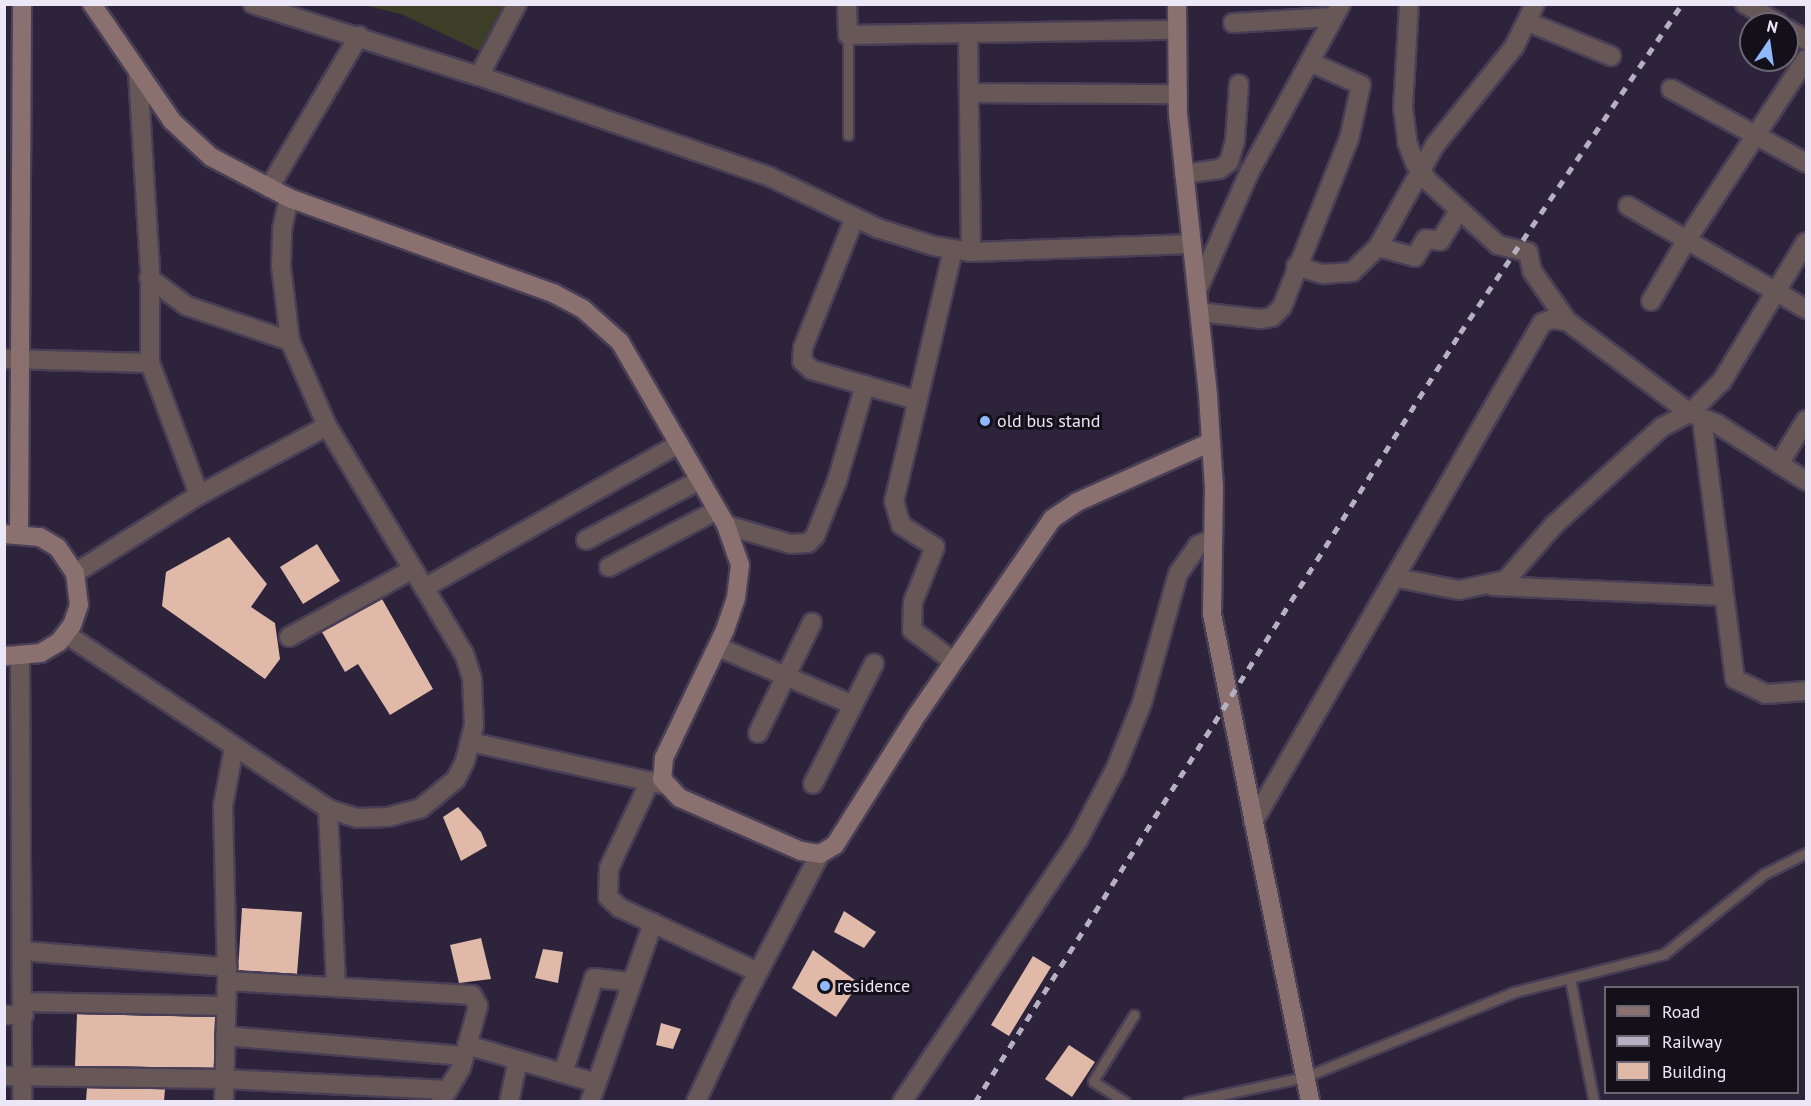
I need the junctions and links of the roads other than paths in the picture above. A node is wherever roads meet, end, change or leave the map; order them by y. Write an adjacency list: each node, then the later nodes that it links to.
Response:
1 (22, 4): 52 (street)
2 (92, 4): 21 (street)
3 (253, 4): 17 (street)
4 (517, 4): 22 (street)
5 (847, 4): 16 (street)
6 (1177, 4): 14 (street)
7 (1409, 4): 30 (street)
8 (1535, 4): 12 (street)
9 (1745, 4): 11 (street)
10 (1336, 11): 13 (street); 20 (street)
11 (1759, 12)
12 (1528, 22): 18 (street); 30 (street)
13 (1233, 23)
14 (1176, 30): 15 (street); 26 (street)
15 (968, 33): 16 (street); 25 (street)
16 (848, 35): 27 (lane)
17 (359, 36): 22 (street); 32 (street)
18 (1611, 56)
19 (1806, 59): 28 (street)
20 (1310, 62): 43 (street); 45 (street)
21 (138, 72): 32 (street); 44 (street)
22 (479, 76): 36 (street)
23 (1239, 84): 31 (street)
24 (1671, 89): 28 (street)
25 (969, 93): 26 (street); 42 (street)
26 (1177, 94): 31 (street)
27 (848, 135)
28 (1758, 137): 29 (street); 37 (street)
29 (1806, 163)
30 (1420, 170): 35 (street); 40 (street)
31 (1184, 174): 39 (street)
32 (269, 188): 33 (street)
33 (289, 198): 51 (street); 60 (street)
34 (1628, 206): 37 (street)
35 (1459, 210): 40 (street); 50 (street)
36 (855, 217): 41 (street); 54 (street)
37 (1686, 241): 46 (street); 47 (street)
38 (1806, 242): 46 (street)
39 (1192, 244): 42 (street); 45 (street)
40 (1378, 248): 43 (street)
41 (953, 250): 42 (street); 55 (street)
42 (971, 252)
43 (1296, 266): 49 (street)
44 (150, 278): 51 (street); 53 (street)
45 (1197, 291): 49 (street)
46 (1775, 294): 48 (street); 56 (street)
47 (1651, 301)
48 (1806, 309)
49 (1199, 312): 59 (street)
50 (1567, 321): 56 (street); 72 (street)
51 (290, 342): 58 (street)
52 (12, 358): 53 (street); 66 (street)
53 (150, 363): 64 (street)
54 (865, 385): 55 (street); 65 (street)
55 (916, 400): 81 (street)
56 (1696, 416): 61 (street); 73 (street); 75 (street)
57 (1806, 420): 61 (street)
58 (327, 426): 64 (street); 70 (street)
59 (1211, 442): 67 (street); 81 (street)
60 (679, 444): 62 (street); 74 (street)
61 (1779, 464): 63 (street)
62 (698, 481): 65 (street); 68 (street)
63 (1806, 481)
64 (200, 495): 71 (street)
65 (721, 518): 69 (street); 79 (street)
66 (12, 533): 71 (street)
67 (1213, 539): 92 (street); 121 (street)
68 (586, 540)
69 (609, 567)
70 (413, 569): 74 (street); 78 (street)
71 (75, 573): 77 (street)
72 (1397, 578): 73 (street); 92 (street)
73 (1488, 586): 75 (street)
74 (424, 588): 87 (street)
75 (1722, 596): 84 (street)
76 (812, 623): 83 (street)
77 (66, 634): 80 (street); 88 (street)
78 (289, 637)
79 (718, 647): 83 (street); 89 (street)
80 (12, 656): 95 (street)
81 (953, 661): 94 (street)
82 (874, 664): 85 (street)
83 (787, 677): 85 (street); 86 (street)
84 (1806, 691)
85 (854, 705): 90 (street)
86 (758, 733)
87 (470, 742): 89 (street); 91 (street)
88 (234, 748): 91 (street); 99 (street)
89 (657, 783): 94 (street); 96 (street)
90 (813, 784)
91 (328, 809): 102 (street)
92 (1253, 822): 112 (street)
93 (1806, 853): 100 (lane)
94 (820, 854): 98 (street)
95 (13, 874): 97 (street)
96 (653, 923): 98 (street); 101 (street)
97 (22, 951): 99 (street); 104 (street)
98 (758, 972): 120 (street)
99 (227, 974): 102 (street); 103 (street)
100 (1570, 979): 112 (lane); 125 (lane)
101 (631, 982): 110 (street); 114 (street)
102 (336, 986): 108 (street)
103 (226, 1006): 104 (street); 107 (street)
104 (24, 1008): 105 (street); 111 (street)
105 (4, 1015)
106 (1134, 1016): 122 (lane)
107 (225, 1036): 108 (street); 113 (street)
108 (466, 1050): 109 (street); 115 (street)
109 (518, 1060): 110 (street); 118 (street)
110 (563, 1073): 114 (street)
111 (13, 1076): 113 (street); 116 (street)
112 (1305, 1077): 123 (lane); 124 (street)
113 (224, 1079): 115 (street); 117 (street)
114 (596, 1083): 119 (street)
115 (444, 1096)
116 (22, 1101)
117 (224, 1101)
118 (508, 1101)
119 (590, 1101)
120 (696, 1101)
121 (902, 1101)
122 (1125, 1101)
123 (1188, 1101)
124 (1310, 1101)
125 (1594, 1101)

